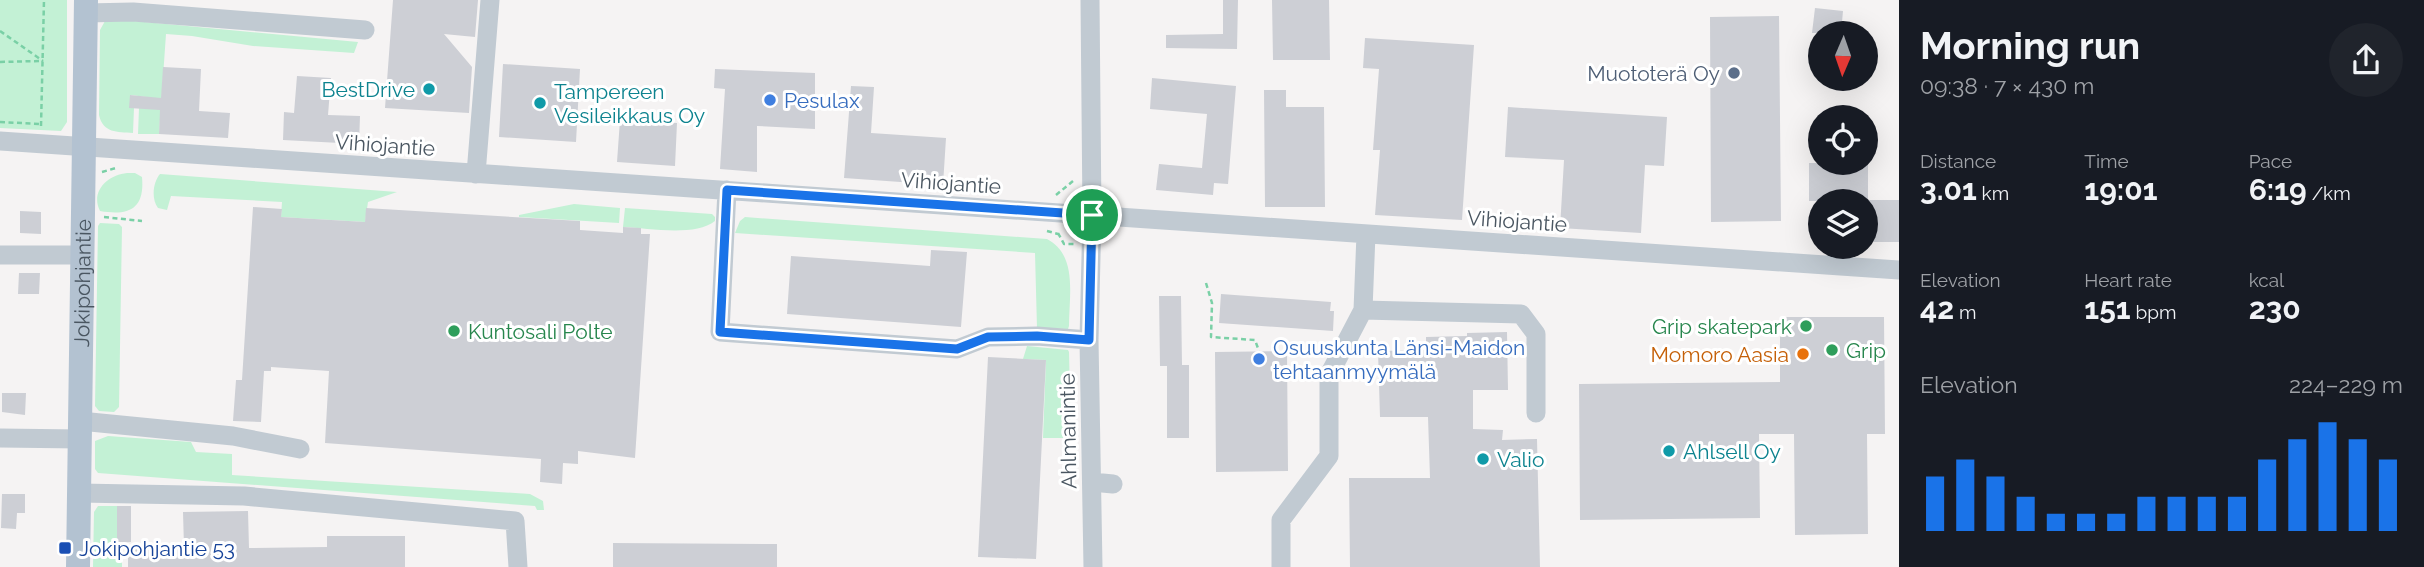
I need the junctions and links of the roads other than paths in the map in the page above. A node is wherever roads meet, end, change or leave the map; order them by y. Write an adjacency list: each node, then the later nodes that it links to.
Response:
1 (490, 0): 7 (street)
2 (1090, 0): 9 (street, Ahlmanintie)
3 (86, 6): 4 (street); 6 (main road, Jokipohjantie)
4 (365, 30)
5 (0, 141): 6 (street, Vihiojantie)
6 (85, 148): 7 (street, Vihiojantie); 12 (main road, Jokipohjantie)
7 (476, 174): 8 (street, Vihiojantie)
8 (727, 190): 9 (street, Vihiojantie); 15 (street)
9 (1092, 215): 10 (street, Vihiojantie); 15 (street, Ahlmanintie)
10 (1366, 234): 13 (street, Vihiojantie); 14 (street)
11 (0, 255): 12 (street)
12 (82, 256): 17 (main road, Jokipohjantie)
13 (1899, 270)
14 (1363, 310): 16 (street); 26 (street)
15 (1089, 340): 20 (street, Ahlmanintie)
16 (1536, 413)
17 (80, 430): 18 (street); 19 (street); 22 (main road, Jokipohjantie)
18 (0, 438)
19 (300, 449)
20 (1092, 482): 21 (street); 25 (street, Ahlmanintie)
21 (1113, 484)
22 (79, 493): 23 (main road, Jokipohjantie); 24 (street)
23 (78, 567)
24 (518, 567)
25 (1093, 567)
26 (1281, 567)

